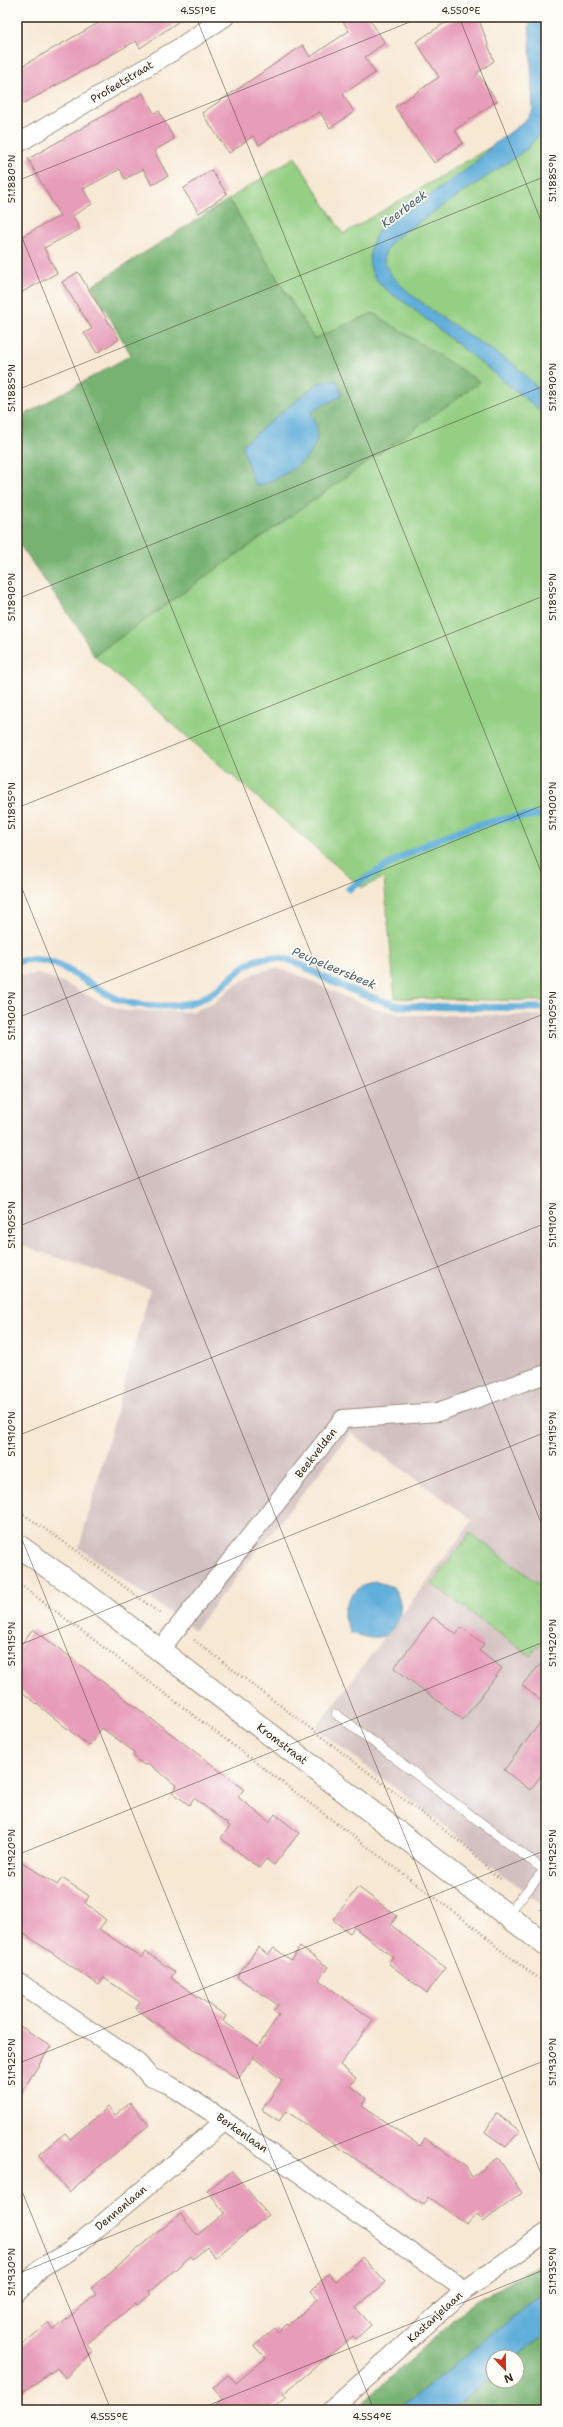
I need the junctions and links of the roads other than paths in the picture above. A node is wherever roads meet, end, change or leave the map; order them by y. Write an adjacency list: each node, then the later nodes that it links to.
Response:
1 (225, 17): 2 (street, Profeetstraat)
2 (17, 144)
3 (546, 1374): 5 (street, Beekvelden)
4 (17, 1545): 5 (main road, Kromstraat)
5 (159, 1651): 8 (main road, Kromstraat)
6 (336, 1714): 7 (lane)
7 (545, 1871): 8 (lane)
8 (507, 1915): 9 (main road, Kromstraat)
9 (546, 1945)
10 (17, 1981): 11 (street, Berkenlaan)
11 (225, 2121): 13 (street, Berkenlaan); 14 (street, Dennenlaan)
12 (546, 2233): 13 (street, Kastanjelaan)
13 (465, 2290): 15 (street, Kastanjelaan)
14 (17, 2293)
15 (331, 2410)

